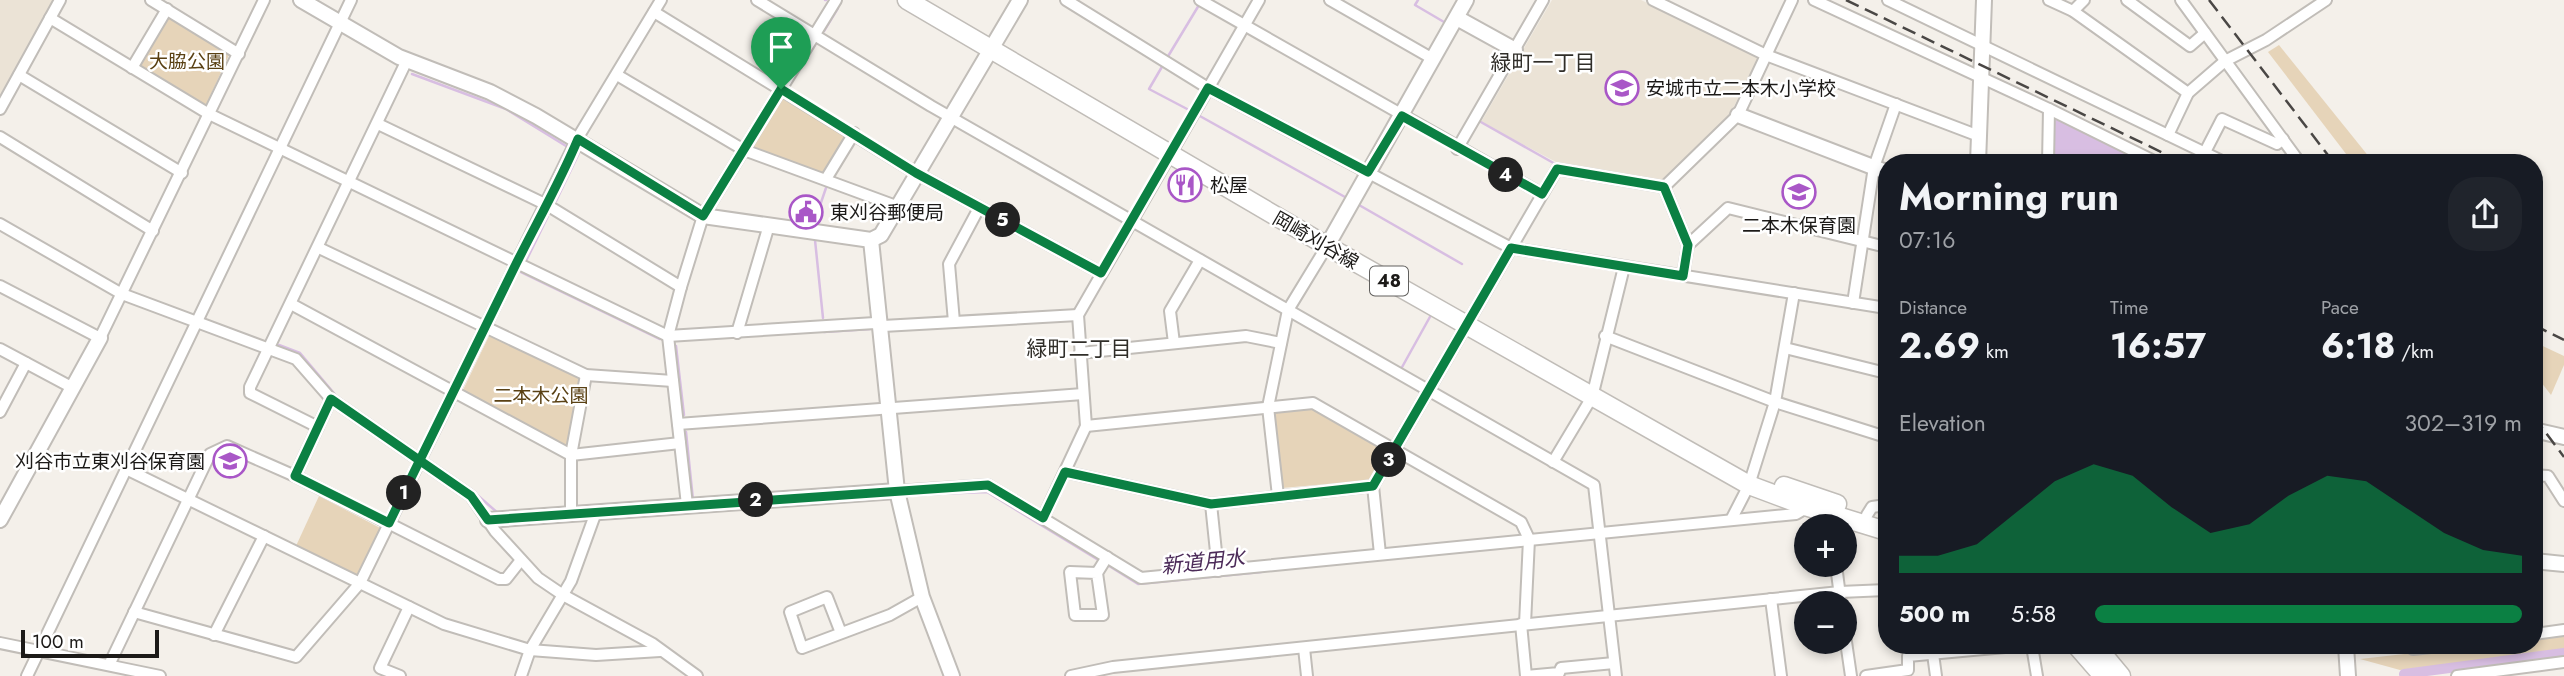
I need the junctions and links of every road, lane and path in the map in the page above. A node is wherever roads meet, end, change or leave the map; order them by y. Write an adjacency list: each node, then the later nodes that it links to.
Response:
1 (61, 0): 31 (street)
2 (151, 0): 28 (street)
3 (264, 0): 40 (street)
4 (301, 0): 33 (street)
5 (351, 0): 33 (street)
6 (661, 0): 30 (street)
7 (757, 0): 36 (street)
8 (836, 0): 36 (street)
9 (907, 0): 37 (main road, 岡崎刈谷線 / 48)
10 (929, 0): 37 (main road, 岡崎刈谷線 / 48)
11 (1020, 0): 37 (street)
12 (1066, 0): 49 (street)
13 (1200, 0): 34 (street)
14 (1259, 0): 34 (street)
15 (1330, 0): 42 (street)
16 (1466, 0): 32 (street)
17 (1543, 0): 39 (street)
18 (1653, 0): 41 (street)
19 (1792, 0): 41 (street)
20 (1814, 0): 48 (street)
21 (1888, 0): 38 (street)
22 (1984, 0): 38 (street)
23 (2049, 0): 29 (street)
24 (2084, 0): 29 (street)
25 (2127, 0): 35 (street)
26 (2181, 0): 35 (street)
27 (2326, 0): 44 (street)
28 (167, 9): 40 (street); 45 (street)
29 (2073, 11): 51 (street)
30 (654, 12): 47 (street); 50 (street)
31 (50, 18): 45 (street); 46 (street)
32 (1457, 18): 39 (street); 42 (street)
33 (340, 23): 43 (street); 66 (street)
34 (1243, 27): 49 (street); 56 (street)
35 (2205, 33): 44 (street)
36 (815, 35): 50 (street); 58 (street)
37 (993, 45): 58 (street); 67 (main road, 岡崎刈谷線 / 48)
38 (1983, 47): 48 (street); 61 (street)
39 (1515, 50): 68 (street)
40 (239, 54): 55 (street)
41 (1766, 55): 52 (street); 57 (street)
42 (1433, 59): 56 (street)
43 (407, 60): 59 (street); 64 (street)
44 (2225, 61): 51 (street); 65 (street)
45 (132, 68): 55 (street)
46 (19, 75): 54 (street); 79 (street)
47 (617, 75): 64 (street); 69 (street)
48 (1982, 78): 53 (street); 62 (street)
49 (1208, 88): 67 (street); 78 (street)
50 (781, 89): 60 (street); 69 (street)
51 (2188, 93): 61 (street)
52 (1896, 104): 62 (street); 71 (street)
53 (2049, 108): 73 (street); 74 (street)
54 (0, 109)
55 (209, 114): 66 (street); 79 (street)
56 (1402, 116): 68 (street); 78 (street)
57 (1738, 116): 77 (street); 84 (street)
58 (950, 117): 80 (street); 90 (street)
59 (378, 124): 83 (street); 86 (street)
60 (854, 133): 80 (street); 82 (street)
61 (2168, 135): 70 (street)
62 (1979, 136): 72 (street)
63 (0, 137): 93 (street)
64 (578, 139): 86 (street); 89 (street)
65 (2283, 139): 70 (street); 76 (street)
66 (280, 149): 83 (street); 116 (street)
67 (1171, 149): 90 (street); 95 (main road, 岡崎刈谷線 / 48)
68 (1457, 149): 85 (street)
69 (744, 150): 82 (street); 89 (street)
70 (2205, 152): 75 (street)
71 (1884, 154)
72 (1978, 154)
73 (2048, 154)
74 (2140, 154)
75 (2209, 154)
76 (2294, 154)
77 (1878, 169)
78 (1368, 172): 95 (street); 100 (street)
79 (182, 173): 93 (street)
80 (916, 173): 87 (street); 88 (street)
81 (1878, 178): 96 (street)
82 (826, 179): 87 (street)
83 (350, 183): 99 (street); 102 (street)
84 (1664, 187): 85 (street); 97 (street)
85 (1542, 194): 100 (street)
86 (547, 205): 102 (street); 107 (street)
87 (896, 206): 94 (street)
88 (979, 208): 104 (street); 117 (street)
89 (703, 216): 92 (street); 107 (street)
90 (1130, 220): 101 (street); 104 (street)
91 (0, 224): 109 (street)
92 (769, 225): 94 (street); 120 (street)
93 (153, 231): 109 (street)
94 (871, 240): 118 (street)
95 (1330, 241): 113 (street); 115 (main road, 岡崎刈谷線 / 48)
96 (1863, 241): 97 (street); 98 (street); 110 (street)
97 (1688, 245): 105 (street)
98 (1878, 245)
99 (319, 248): 111 (street); 119 (street)
100 (1511, 248): 103 (street); 115 (street)
101 (1200, 260): 113 (street); 124 (street)
102 (516, 265): 119 (street); 121 (street)
103 (1624, 267): 105 (street); 122 (street)
104 (1101, 273): 114 (street)
105 (1683, 276): 108 (street)
106 (0, 286): 123 (street)
107 (681, 287): 121 (street)
108 (1794, 293): 110 (street); 127 (street)
109 (122, 294): 116 (street); 123 (street)
110 (1853, 303): 112 (street)
111 (292, 304): 126 (street); 135 (street)
112 (1878, 307)
113 (1288, 310): 125 (street); 136 (street)
114 (1078, 315): 117 (street); 129 (street)
115 (1469, 320): 136 (street); 137 (main road, 岡崎刈谷線 / 48)
116 (197, 322): 126 (street); 155 (street)
117 (954, 322): 118 (street)
118 (878, 324): 120 (street); 142 (street)
119 (487, 327): 132 (street); 135 (street)
120 (737, 333): 121 (street)
121 (668, 336): 133 (street)
122 (1605, 336): 137 (street); 140 (street)
123 (100, 338): 134 (street)
124 (1174, 343): 125 (street); 129 (street)
125 (1281, 343): 141 (street)
126 (269, 348): 139 (street); 146 (street)
127 (1785, 348): 131 (street); 140 (street)
128 (0, 349): 130 (street)
129 (1080, 353): 138 (street)
130 (26, 363): 134 (street); 143 (street)
131 (1878, 371)
132 (586, 375): 133 (street); 152 (street)
133 (673, 381): 144 (street)
134 (74, 388): 165 (street)
135 (456, 391): 152 (street); 153 (street)
136 (1429, 391): 151 (street); 154 (street)
137 (1593, 392): 154 (street); 159 (main road, 岡崎刈谷線 / 48)
138 (1083, 394): 142 (street); 145 (street)
139 (331, 399): 146 (street); 153 (street)
140 (1775, 402): 148 (street); 159 (street)
141 (1268, 407): 145 (street); 151 (street); 162 (street)
142 (887, 408): 144 (street); 161 (street)
143 (0, 412)
144 (678, 424): 150 (street)
145 (1086, 426): 156 (street)
146 (318, 427): 157 (street)
147 (2543, 432): 149 (street)
148 (1878, 434)
149 (2564, 437)
150 (680, 443): 152 (street); 167 (street)
151 (1396, 449): 160 (street); 184 (street)
152 (571, 455): 171 (street)
153 (421, 461): 177 (street); 179 (street)
154 (1553, 462): 182 (street)
155 (126, 469): 163 (street); 208 (street)
156 (1065, 472): 166 (street); 174 (street)
157 (295, 476): 163 (street); 179 (street)
158 (2543, 476): 164 (street)
159 (1750, 479): 168 (main road, 岡崎刈谷線 / 48); 173 (main road, 岡崎刈谷線 / 48); 178 (street)
160 (1373, 486): 162 (street); 185 (street)
161 (897, 491): 167 (street); 174 (street); 195 (street)
162 (1278, 496): 166 (street)
163 (187, 498): 183 (street); 199 (street)
164 (2564, 501)
165 (4, 502): 176 (street)
166 (1211, 504): 190 (street)
167 (687, 505): 170 (street)
168 (1808, 507): 172 (main road, 岡崎刈谷線 / 48); 178 (street)
169 (1878, 507): 173 (street)
170 (596, 512): 171 (street); 193 (street)
171 (571, 514): 177 (street)
172 (1820, 514)
173 (1867, 515): 175 (main road, 岡崎刈谷線 / 48)
174 (1043, 518): 188 (street)
175 (1878, 518)
176 (0, 520)
177 (488, 520): 186 (street)
178 (1731, 520): 182 (street)
179 (389, 523): 186 (street); 191 (street)
180 (1857, 525): 181 (main road, 岡崎刈谷線 / 48)
181 (1878, 529)
182 (1599, 531): 184 (street); 200 (street)
183 (264, 536): 191 (street); 205 (street)
184 (1529, 539): 185 (street); 201 (street)
185 (1380, 554): 190 (street)
186 (521, 560): 193 (street)
187 (2543, 562): 189 (street)
188 (1103, 564): 188 (street); 190 (street)
189 (2564, 564)
190 (1218, 571)
191 (360, 583): 198 (street); 205 (street)
192 (1878, 591): 194 (street)
193 (563, 595): 209 (street); 210 (street)
194 (1857, 595)
195 (922, 597): 203 (street); 226 (street)
196 (1794, 599): 197 (street)
197 (1771, 600): 200 (street); 231 (street)
198 (409, 607): 209 (street); 220 (street)
199 (134, 612): 205 (street); 219 (street)
200 (1609, 616): 201 (street); 218 (street)
201 (1523, 624): 207 (street); 229 (street)
202 (2564, 630): 204 (street)
203 (841, 633): 203 (street)
204 (2543, 633)
205 (214, 635)
206 (0, 643): 208 (street)
207 (1304, 648): 227 (street); 228 (street)
208 (39, 650): 219 (street); 222 (street)
209 (530, 650): 210 (street); 225 (street)
210 (660, 651): 221 (street)
211 (1848, 654): 232 (street)
212 (1933, 654): 233 (street); 234 (street)
213 (2033, 654): 235 (street)
214 (2084, 654): 236 (main road)
215 (2103, 654): 237 (main road)
216 (2347, 654): 238 (street)
217 (2564, 662): 239 (street)
218 (1614, 663): 229 (street); 230 (street)
219 (109, 664): 223 (street)
220 (379, 672): 224 (street)
221 (694, 675)
222 (27, 676)
223 (160, 676)
224 (400, 676)
225 (521, 676)
226 (952, 676)
227 (1071, 676)
228 (1307, 676)
229 (1526, 676)
230 (1616, 676)
231 (1781, 676)
232 (1851, 676)
233 (1866, 676)
234 (1936, 676)
235 (2037, 676)
236 (2103, 676)
237 (2121, 676)
238 (2348, 676)
239 (2457, 676)

